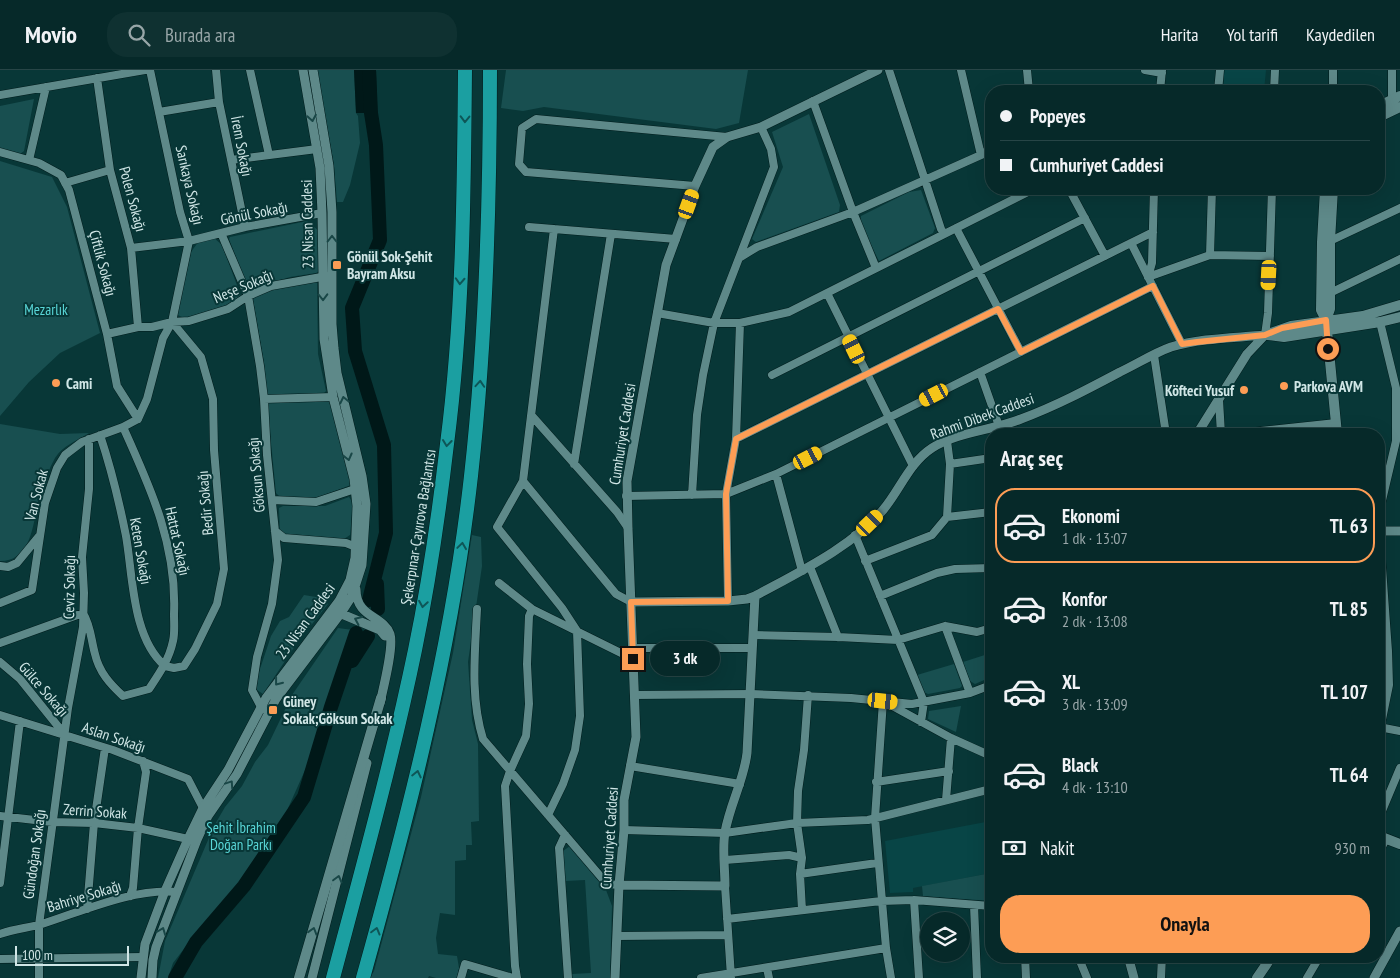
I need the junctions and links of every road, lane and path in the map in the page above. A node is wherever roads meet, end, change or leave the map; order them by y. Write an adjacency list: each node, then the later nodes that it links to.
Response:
1 (144, 70): 19 (street)
2 (150, 70): 30 (street, Sarıkaya Sokağı)
3 (216, 70): 29 (street, İrem Sokağı)
4 (250, 70): 37 (street)
5 (302, 70): 34 (street, 23 Nisan Caddesi, one-way to 34)
6 (313, 70): 77 (street, 23 Nisan Caddesi, one-way to 6)
7 (465, 70): 256 (highway, Şekerpınar-Çayırova Bağlantısı, one-way to 256)
8 (490, 70): 257 (highway, one-way to 8)
9 (878, 70): 27 (street, Cumhuriyet Caddesi)
10 (889, 70): 42 (street)
11 (961, 70): 38 (street)
12 (1027, 70): 20 (street)
13 (1145, 70): 18 (street)
14 (1220, 70): 22 (street)
15 (1275, 70): 23 (street)
16 (1333, 70): 24 (street)
17 (1392, 70): 28 (street)
18 (1162, 71): 21 (street)
19 (97, 78): 25 (street); 41 (street, Polen Sokağı)
20 (1028, 85)
21 (1161, 85)
22 (1219, 85)
23 (1274, 85)
24 (1333, 85)
25 (46, 87): 26 (street); 39 (street)
26 (0, 95)
27 (813, 101): 32 (street, Cumhuriyet Caddesi); 53 (street)
28 (1397, 101): 31 (main road)
29 (219, 102): 30 (street); 40 (street, İrem Sokağı)
30 (159, 112): 66 (street, Sarıkaya Sokağı)
31 (1385, 112)
32 (761, 126): 33 (street, Cumhuriyet Caddesi); 72 (street)
33 (727, 137): 44 (street, Cumhuriyet Caddesi); 44 (street)
34 (317, 149): 37 (street); 54 (street, 23 Nisan Caddesi)
35 (0, 152): 39 (street, Çiftlik Sokağı)
36 (985, 153): 38 (street)
37 (269, 155): 40 (street)
38 (981, 155): 42 (street)
39 (29, 160): 43 (street, Çiftlik Sokağı)
40 (231, 160): 56 (street, İrem Sokağı)
41 (110, 170): 43 (street); 68 (street, Polen Sokağı)
42 (925, 179): 53 (street); 63 (street)
43 (65, 183): 93 (street, Çiftlik Sokağı)
44 (695, 186): 64 (street, Cumhuriyet Caddesi)
45 (1022, 195): 58 (street)
46 (1072, 195): 55 (street)
47 (1154, 195): 60 (street)
48 (1212, 195): 69 (street)
49 (1272, 195): 71 (street)
50 (1325, 195): 91 (main road)
51 (1332, 195): 65 (main road)
52 (1400, 208): 65 (street)
53 (853, 212): 72 (street); 74 (street)
54 (322, 213): 56 (street, Gönül Sokağı); 76 (street, 23 Nisan Caddesi)
55 (1085, 218): 70 (street); 75 (street)
56 (245, 227): 61 (street, Gönül Sokağı)
57 (529, 227): 59 (street)
58 (956, 228): 63 (street); 75 (street)
59 (554, 229): 62 (street); 106 (street)
60 (1153, 232): 67 (street); 78 (street)
61 (220, 233): 66 (street, Gönül Sokağı); 82 (street, Göksun Sokağı)
62 (611, 234): 64 (street); 122 (street)
63 (944, 234): 74 (street)
64 (676, 240): 85 (street, Cumhuriyet Caddesi)
65 (1330, 240): 80 (main road)
66 (189, 241): 68 (street, Gönül Sokağı); 87 (street, Sarıkaya Sokağı)
67 (1131, 243): 70 (street); 78 (street)
68 (131, 248): 92 (street, Polen Sokağı)
69 (1210, 255): 71 (street); 78 (street)
70 (1105, 256): 84 (street)
71 (1270, 256): 94 (street)
72 (739, 258): 89 (street)
73 (1400, 259): 80 (street)
74 (876, 268): 81 (street)
75 (978, 271): 84 (street); 95 (street)
76 (322, 276): 77 (street, Neşe Sokağı); 82 (street, Neşe Sokağı); 103 (street, 23 Nisan Caddesi, one-way to 103)
77 (332, 276): 147 (street, 23 Nisan Caddesi, one-way to 77)
78 (1148, 277): 79 (street)
79 (1153, 286): 96 (street); 97 (street)
80 (1330, 292): 91 (main road)
81 (827, 293): 90 (street); 95 (street)
82 (248, 296): 87 (street, Neşe Sokağı); 104 (street, Göksun Sokağı)
83 (1400, 305): 91 (main road, Rahmi Dibek Caddesi)
84 (998, 309): 97 (street); 100 (street)
85 (657, 313): 89 (street); 131 (street, Cumhuriyet Caddesi)
86 (1400, 317): 88 (main road, Rahmi Dibek Caddesi)
87 (172, 322): 92 (street, Neşe Sokağı); 108 (street, Sarıkaya Sokağı); 171 (street, Bedir Sokağı)
88 (1380, 322): 91 (main road, Rahmi Dibek Caddesi); 102 (street)
89 (714, 323): 90 (street); 129 (street)
90 (740, 323): 119 (street)
91 (1326, 325): 94 (main road, Rahmi Dibek Caddesi); 115 (main road)
92 (138, 327): 93 (street, Neşe Sokağı)
93 (108, 334): 108 (street, Çiftlik Sokağı)
94 (1265, 335): 96 (street, Rahmi Dibek Caddesi); 105 (street)
95 (848, 336): 100 (street); 101 (street)
96 (1182, 344): 98 (street, Rahmi Dibek Caddesi)
97 (1021, 352): 99 (street)
98 (1154, 355): 109 (street, Rahmi Dibek Caddesi); 112 (street)
99 (980, 372): 107 (street); 109 (street)
100 (867, 374): 107 (street); 119 (street)
101 (772, 375)
102 (1398, 388): 127 (street)
103 (333, 397): 104 (street); 128 (street, 23 Nisan Caddesi, one-way to 128)
104 (264, 399): 132 (street, Göksun Sokağı)
105 (1218, 400): 113 (street); 114 (street)
106 (532, 416): 122 (street); 126 (street)
107 (888, 418): 124 (street); 125 (street)
108 (138, 419): 110 (street, Van Sokak)
109 (999, 426): 111 (street, Rahmi Dibek Caddesi)
110 (123, 428): 117 (street, Van Sokak); 171 (street, Hattat Sokağı)
111 (992, 428)
112 (1165, 428)
113 (1201, 428)
114 (1220, 428)
115 (1337, 428)
116 (985, 430): 120 (street, Rahmi Dibek Caddesi)
117 (100, 435): 118 (street, Van Sokak); 171 (street, Keten Sokağı)
118 (89, 439): 139 (street, Van Sokak); 155 (street, Ceviz Sokağı)
119 (736, 439): 130 (street)
120 (948, 441): 123 (street); 124 (street, Rahmi Dibek Caddesi)
121 (985, 459): 123 (street)
122 (574, 464): 135 (street)
123 (950, 464): 134 (street)
124 (913, 466): 140 (street, Rahmi Dibek Caddesi)
125 (776, 474): 130 (street); 145 (street)
126 (523, 481): 151 (street); 160 (street)
127 (1385, 488)
128 (355, 489): 132 (street); 141 (street, 23 Nisan Caddesi)
129 (692, 494): 130 (street); 131 (street)
130 (726, 494): 150 (street)
131 (626, 496): 135 (street, Cumhuriyet Caddesi)
132 (272, 500): 136 (street, Göksun Sokağı)
133 (985, 513): 134 (street)
134 (948, 517): 142 (street)
135 (628, 528): 151 (street, Cumhuriyet Caddesi)
136 (275, 531): 141 (street); 181 (street, Göksun Sokağı)
137 (1400, 531): 138 (street)
138 (1385, 533)
139 (40, 535): 143 (street); 152 (street, Van Sokak)
140 (855, 535): 142 (street); 145 (street, Rahmi Dibek Caddesi)
141 (356, 547): 157 (street, 23 Nisan Caddesi)
142 (865, 560): 149 (street)
143 (0, 566)
144 (985, 568): 149 (street)
145 (806, 569): 148 (street, Rahmi Dibek Caddesi); 162 (street)
146 (499, 584): 154 (street)
147 (356, 586): 156 (street, 23 Nisan Caddesi); 167 (street)
148 (755, 596): 150 (street, Rahmi Dibek Caddesi); 161 (street)
149 (880, 596): 163 (street)
150 (728, 601): 151 (street, Rahmi Dibek Caddesi)
151 (631, 602): 165 (street, Cumhuriyet Caddesi)
152 (0, 603)
153 (477, 609): 194 (street)
154 (532, 609): 160 (street); 194 (street)
155 (83, 613): 164 (street); 171 (street, Hattat Sokağı); 187 (street, Ceviz Sokağı)
156 (341, 613): 157 (street); 167 (street, one-way to 156); 181 (street, 23 Nisan Caddesi)
157 (328, 617): 181 (street, 23 Nisan Caddesi, one-way to 181)
158 (945, 626): 159 (street); 163 (street); 173 (street)
159 (985, 630)
160 (577, 631): 168 (street); 202 (street)
161 (753, 636): 162 (street); 166 (street)
162 (838, 637): 163 (street)
163 (898, 640): 180 (street)
164 (0, 643)
165 (633, 648): 166 (street); 168 (street, Cumhuriyet Caddesi)
166 (752, 648): 174 (street)
167 (389, 656): 177 (street)
168 (633, 659): 176 (street, Cumhuriyet Caddesi)
169 (0, 662): 187 (street, Gülce Sokağı)
170 (1385, 665): 178 (main road)
171 (165, 666)
172 (985, 688): 173 (street)
173 (970, 693): 180 (street)
174 (751, 694): 175 (street); 176 (street); 197 (street)
175 (808, 695): 179 (street); 206 (street)
176 (634, 696): 192 (street, Cumhuriyet Caddesi)
177 (381, 698): 254 (main road, one-way to 177); 255 (street, one-way to 177)
178 (1385, 699)
179 (883, 701): 180 (street); 184 (street); 196 (street)
180 (924, 702): 184 (street)
181 (265, 709): 201 (street, 23 Nisan Caddesi); 223 (street, 23 Nisan Caddesi, one-way to 181)
182 (0, 715): 183 (street, Aslan Sokağı)
183 (20, 721): 187 (street, Aslan Sokağı); 203 (street)
184 (922, 722): 188 (street)
185 (1385, 729): 186 (street)
186 (1400, 731)
187 (65, 735): 189 (street, Aslan Sokağı); 205 (street, Gündoğan Sokağı)
188 (951, 738): 190 (street); 195 (street)
189 (105, 748): 191 (street, Aslan Sokağı); 207 (street)
190 (985, 753)
191 (143, 762): 201 (street, Aslan Sokağı); 208 (street)
192 (630, 766): 197 (street); 209 (street, Cumhuriyet Caddesi)
193 (1400, 768): 200 (street)
194 (510, 771): 202 (street); 260 (street)
195 (948, 771): 196 (street); 199 (street)
196 (876, 782): 204 (street)
197 (740, 784): 210 (street)
198 (985, 790): 199 (street)
199 (946, 800): 204 (street)
200 (1385, 804)
201 (203, 808): 213 (street, 23 Nisan Caddesi)
202 (548, 815): 211 (street)
203 (3, 816): 205 (street, Zerrin Sokak); 219 (street)
204 (874, 818): 206 (street); 217 (street)
205 (52, 822): 207 (street, Zerrin Sokak); 232 (street, Gündoğan Sokağı)
206 (797, 823): 210 (street); 215 (street)
207 (94, 824): 208 (street, Zerrin Sokak); 229 (street)
208 (138, 828): 213 (street, Zerrin Sokak); 224 (street)
209 (624, 830): 210 (street); 220 (street, Cumhuriyet Caddesi)
210 (725, 833): 216 (street)
211 (565, 835): 220 (street); 261 (street)
212 (1385, 838): 214 (main road)
213 (188, 839): 222 (street, 23 Nisan Caddesi)
214 (1400, 844)
215 (802, 858): 216 (street); 218 (street)
216 (725, 860): 221 (street)
217 (877, 863): 218 (street); 226 (street)
218 (800, 874): 230 (street)
219 (0, 883)
220 (619, 885): 221 (street); 236 (street, Cumhuriyet Caddesi)
221 (725, 886): 231 (street)
222 (165, 891): 223 (street, Bahriye Sokağı); 224 (street, Bahriye Sokağı); 238 (street, 23 Nisan Caddesi)
223 (177, 892): 253 (street, 23 Nisan Caddesi, one-way to 223)
224 (130, 896): 229 (street, Bahriye Sokağı)
225 (914, 900): 226 (street); 227 (street); 266 (street)
226 (881, 901): 230 (street); 237 (street)
227 (974, 905): 228 (street); 267 (street)
228 (985, 906)
229 (87, 910): 232 (street, Bahriye Sokağı)
230 (802, 910): 231 (street)
231 (727, 919): 235 (street)
232 (39, 925): 234 (street, Bahriye Sokağı); 239 (street, Gündoğan Sokağı)
233 (1400, 931): 240 (street)
234 (0, 934)
235 (728, 935): 236 (street); 250 (street)
236 (617, 936): 262 (street, Cumhuriyet Caddesi)
237 (886, 948): 249 (street); 265 (street)
238 (143, 957): 239 (street); 252 (street, 23 Nisan Caddesi)
239 (39, 958): 241 (street); 251 (street, Gündoğan Sokağı)
240 (1385, 958)
241 (0, 959)
242 (1025, 963): 268 (street)
243 (1081, 963): 269 (street)
244 (1130, 963): 270 (street)
245 (1162, 963): 271 (street)
246 (1267, 963): 272 (main road)
247 (1316, 963): 273 (street)
248 (1382, 963): 274 (street)
249 (767, 968): 250 (street); 264 (street)
250 (731, 976): 263 (street)
251 (40, 978)
252 (141, 978)
253 (152, 978)
254 (299, 978)
255 (312, 978)
256 (333, 978)
257 (363, 978)
258 (460, 978): 259 (street)
259 (513, 978)
260 (518, 978)
261 (568, 978)
262 (615, 978)
263 (700, 978)
264 (768, 978)
265 (891, 978)
266 (919, 978)
267 (977, 978)
268 (1026, 978)
269 (1087, 978)
270 (1134, 978)
271 (1161, 978)
272 (1257, 978)
273 (1307, 978)
274 (1374, 978)

